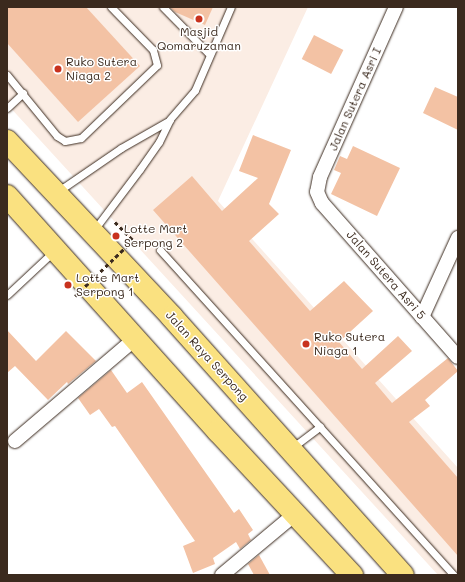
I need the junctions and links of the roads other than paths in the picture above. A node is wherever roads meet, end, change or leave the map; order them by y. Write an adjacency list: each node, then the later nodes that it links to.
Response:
1 (111, 7): 7 (lane)
2 (163, 7): 5 (lane)
3 (231, 7): 5 (lane)
4 (396, 7): 11 (street, Jalan Sutera Asri I)
5 (209, 54): 9 (lane)
6 (7, 75): 7 (lane)
7 (23, 93): 8 (lane)
8 (7, 108)
9 (170, 120): 12 (lane); 14 (lane)
10 (7, 141): 12 (main road, Jalan Raya Serpong)
11 (317, 192): 19 (street, Jalan Sutera Asri 5)
12 (54, 194): 14 (main road, Jalan Raya Serpong)
13 (10, 206): 16 (main road)
14 (92, 233): 24 (main road, Jalan Raya Serpong)
15 (458, 238): 19 (street)
16 (57, 249): 18 (lane); 20 (main road)
17 (160, 250): 22 (lane)
18 (7, 295)
19 (422, 317): 21 (street, Jalan Sutera Asri 5)
20 (136, 338): 23 (street); 25 (main road)
21 (458, 357)
22 (320, 427): 24 (lane); 29 (lane)
23 (15, 441)
24 (291, 449): 28 (main road, Jalan Raya Serpong)
25 (295, 514): 26 (street); 27 (main road)
26 (222, 575)
27 (352, 575)
28 (403, 575)
29 (454, 575)

